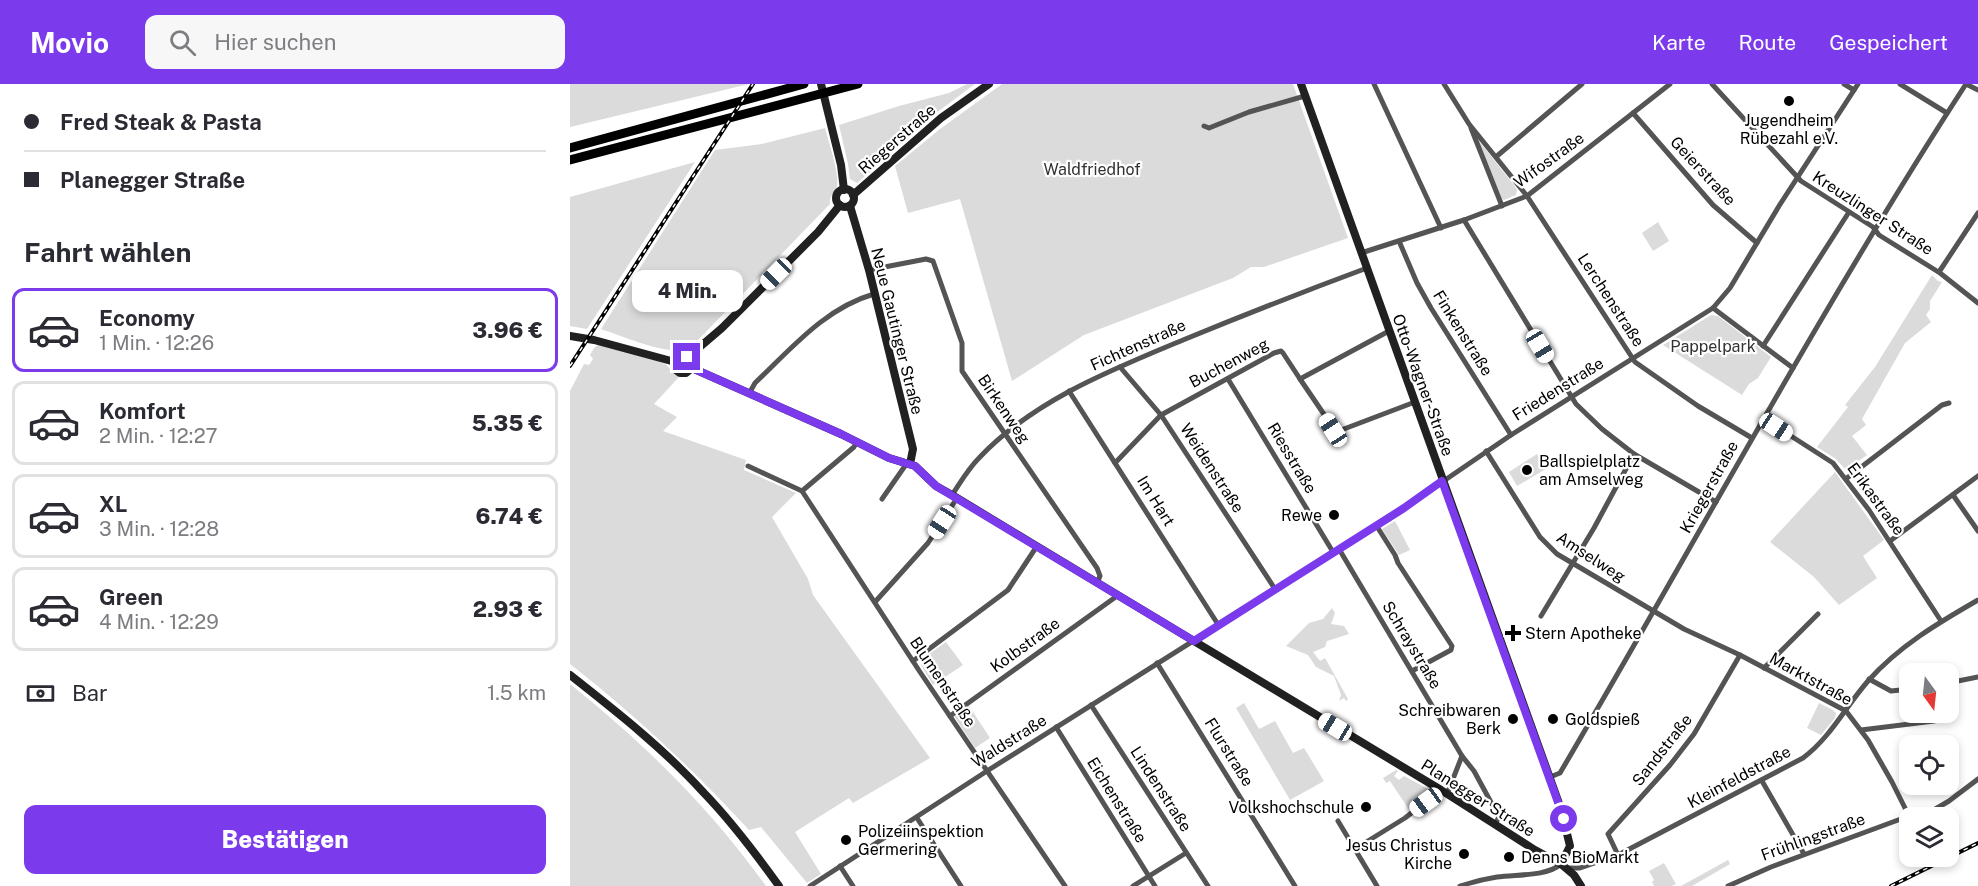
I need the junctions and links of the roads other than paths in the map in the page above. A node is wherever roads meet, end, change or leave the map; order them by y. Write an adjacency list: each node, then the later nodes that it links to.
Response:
1 (804, 84): 22 (highway)
2 (821, 84): 26 (street)
3 (858, 84): 24 (highway)
4 (989, 84): 27 (street, Riegerstraße)
5 (1301, 84): 17 (street, Otto-Wagner-Straße)
6 (1374, 84): 35 (street)
7 (1444, 84): 20 (street)
8 (1582, 84): 23 (street)
9 (1670, 84): 18 (street, Wifostraße)
10 (1712, 84): 25 (street, Kreuzlinger Straße)
11 (1844, 84): 15 (street)
12 (1858, 84): 15 (street, Friedenstraße)
13 (1900, 84): 19 (street)
14 (1966, 84): 16 (street); 19 (street, Kriegerstraße)
15 (1854, 90): 25 (street, Friedenstraße)
16 (1978, 90)
17 (1305, 96): 21 (street); 39 (street, Otto-Wagner-Straße)
18 (1633, 113): 28 (street, Wifostraße); 38 (street, Geierstraße)
19 (1947, 113): 36 (street, Kriegerstraße)
20 (1469, 124): 23 (street, Lerchenstraße); 31 (street)
21 (1204, 126)
22 (573, 146)
23 (1497, 156): 28 (street, Lerchenstraße)
24 (570, 160)
25 (1798, 177): 32 (street, Kreuzlinger Straße); 38 (street, Friedenstraße)
26 (844, 190): 27 (street); 29 (street)
27 (853, 195): 30 (street)
28 (1527, 196): 31 (street, Wifostraße); 49 (street, Lerchenstraße)
29 (840, 205): 30 (street); 51 (street)
30 (850, 206): 41 (street, Neue Gautinger Straße)
31 (1502, 207): 34 (street, Wifostraße)
32 (1849, 212): 36 (street, Kreuzlinger Straße); 48 (street)
33 (1978, 213): 42 (street)
34 (1464, 220): 35 (street, Wifostraße); 58 (street)
35 (1441, 228): 37 (street, Wifostraße)
36 (1876, 230): 42 (street, Kreuzlinger Straße); 53 (street, Kriegerstraße)
37 (1399, 241): 39 (street, Wifostraße); 64 (street, Finkenstraße)
38 (1757, 243): 45 (street, Friedenstraße)
39 (1361, 253): 40 (street, Otto-Wagner-Straße)
40 (1367, 268): 46 (street, Otto-Wagner-Straße); 52 (street, Fichtenstraße)
41 (869, 270): 43 (street, Neue Gautinger Straße); 63 (street, Birkenweg)
42 (1939, 272): 44 (street, Kreuzlinger Straße)
43 (874, 294): 57 (street); 70 (street, Neue Gautinger Straße)
44 (1978, 303)
45 (1713, 308): 48 (street); 49 (street, Friedenstraße)
46 (1389, 331): 54 (street); 59 (street, Otto-Wagner-Straße)
47 (570, 336): 50 (street, Planegger Straße)
48 (1762, 346): 53 (street)
49 (1632, 358): 58 (street, Friedenstraße); 65 (street, Lerchenstraße)
50 (675, 362): 51 (street); 51 (street, Planegger Straße)
51 (690, 362): 57 (street, Planegger Straße)
52 (1120, 366): 56 (street, Fichtenstraße); 61 (street, Weidenstraße)
53 (1793, 368): 62 (street, Kriegerstraße)
54 (1300, 378): 55 (street, Buchenweg); 59 (street)
55 (1228, 379): 61 (street, Buchenweg); 84 (street, Riesstraße)
56 (1069, 391): 63 (street, Fichtenstraße); 69 (street, Im Hart)
57 (750, 393): 66 (street, Planegger Straße)
58 (1571, 397): 64 (street, Friedenstraße); 68 (street)
59 (1415, 402): 74 (street, Otto-Wagner-Straße)
60 (1949, 403): 73 (street)
61 (1161, 415): 69 (street, Buchenweg); 87 (street, Weidenstraße)
62 (1763, 418): 65 (street, Kriegerstraße); 73 (street, Erikastraße)
63 (1004, 434): 77 (street, Fichtenstraße); 86 (street, Birkenweg)
64 (1511, 435): 67 (street, Friedenstraße)
65 (1752, 438): 79 (street, Kriegerstraße)
66 (857, 441): 70 (street, Planegger Straße); 75 (street)
67 (1486, 451): 74 (street, Friedenstraße); 85 (street, Amselweg)
68 (1635, 454): 79 (street); 85 (street)
69 (1115, 463): 95 (street, Im Hart)
70 (908, 464): 77 (street, Planegger Straße); 78 (street)
71 (747, 466): 75 (street)
72 (1978, 476): 76 (street)
73 (1847, 478): 82 (street, Erikastraße)
74 (1442, 481): 80 (street, Friedenstraße); 115 (street, Otto-Wagner-Straße)
75 (802, 491): 90 (street, Blumenstraße)
76 (1953, 495): 81 (street); 82 (street)
77 (954, 497): 83 (street, Planegger Straße); 90 (street, Fichtenstraße)
78 (882, 499)
79 (1716, 502): 91 (street, Kriegerstraße)
80 (1376, 525): 84 (street, Friedenstraße); 101 (street)
81 (1978, 531)
82 (1890, 541): 94 (street, Erikastraße)
83 (1036, 546): 86 (street, Planegger Straße); 98 (street)
84 (1336, 550): 87 (street, Friedenstraße); 101 (street, Schraystraße)
85 (1571, 564): 91 (street, Amselweg); 93 (street)
86 (1097, 583): 88 (street, Planegger Straße)
87 (1275, 589): 95 (street, Friedenstraße)
88 (1117, 596): 96 (street, Planegger Straße); 109 (street, Kolbstraße)
89 (1978, 600): 94 (street, Kleinfeldstraße)
90 (875, 602): 98 (street, Blumenstraße)
91 (1654, 613): 97 (street, Marktstraße); 115 (street, Kriegerstraße)
92 (1818, 614): 100 (street)
93 (1541, 616)
94 (1941, 621): 104 (street, Kleinfeldstraße)
95 (1219, 626): 96 (street, Friedenstraße)
96 (1194, 641): 99 (street, Waldstraße); 118 (street, Planegger Straße)
97 (1740, 655): 100 (street, Marktstraße); 128 (street, Sandstraße)
98 (913, 661): 109 (street, Blumenstraße)
99 (1157, 663): 107 (street, Waldstraße); 140 (street, Flurstraße)
100 (1764, 668): 108 (street, Marktstraße)
101 (1412, 671): 113 (street, Schraystraße)
102 (570, 675): 132 (street)
103 (1978, 677): 105 (street)
104 (1869, 679): 106 (street); 108 (street, Kleinfeldstraße)
105 (1959, 681)
106 (1899, 690)
107 (1091, 705): 111 (street, Waldstraße); 126 (street, Lindenstraße)
108 (1846, 711): 112 (street, Marktstraße); 117 (street, Kleinfeldstraße)
109 (950, 716): 114 (street, Blumenstraße)
110 (1918, 723): 112 (street)
111 (1056, 728): 114 (street, Waldstraße); 131 (street, Eichenstraße)
112 (1861, 730): 119 (street, Marktstraße)
113 (1464, 757): 118 (street); 124 (street, Schraystraße)
114 (987, 771): 121 (street, Waldstraße); 136 (street, Blumenstraße)
115 (1550, 777): 130 (street, Otto-Wagner-Straße)
116 (1978, 779): 120 (street)
117 (1762, 781): 127 (street); 128 (street, Kleinfeldstraße)
118 (1444, 792): 124 (street, Planegger Straße); 125 (street)
119 (1904, 807)
120 (1940, 807)
121 (916, 818): 129 (street, Waldstraße); 135 (street)
122 (1338, 821): 125 (street)
123 (1899, 821): 127 (street, Frühlingstraße)
124 (1495, 824): 130 (street, Planegger Straße)
125 (1355, 849): 141 (street)
126 (1186, 853): 131 (street); 139 (street, Lindenstraße)
127 (1804, 854): 144 (street, Frühlingstraße)
128 (1618, 855): 130 (street, Kleinfeldstraße)
129 (840, 866): 133 (street, Waldstraße); 134 (street)
130 (1564, 866): 142 (street, Kleinfeldstraße); 143 (street)
131 (1149, 876): 137 (street); 138 (street, Eichenstraße)
132 (779, 886)
133 (810, 886)
134 (853, 886)
135 (961, 886)
136 (1065, 886)
137 (1133, 886)
138 (1155, 886)
139 (1208, 886)
140 (1295, 886)
141 (1377, 886)
142 (1460, 886)
143 (1581, 886)
144 (1728, 886)

